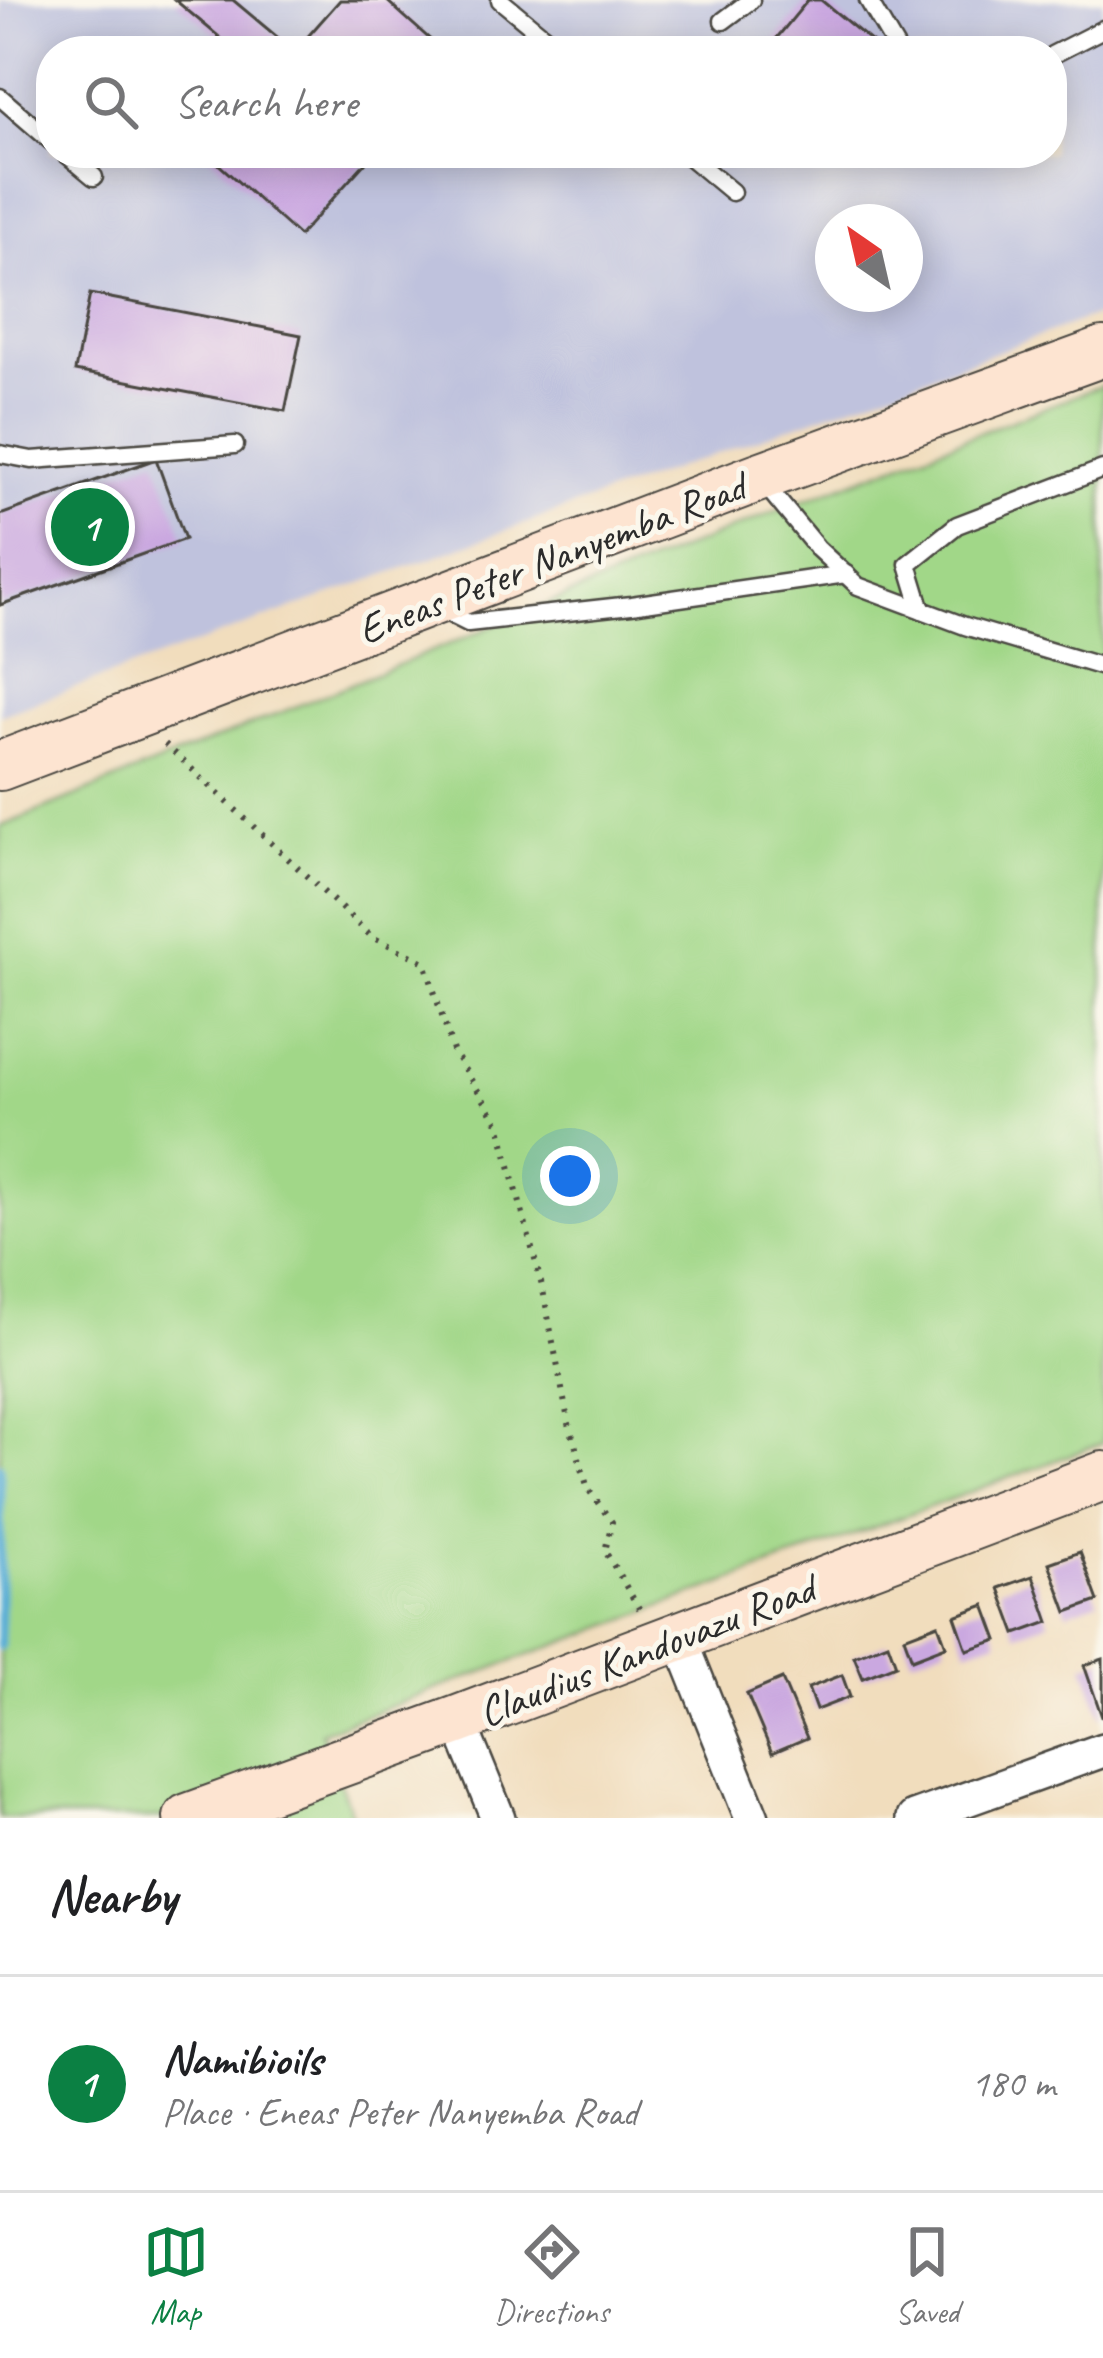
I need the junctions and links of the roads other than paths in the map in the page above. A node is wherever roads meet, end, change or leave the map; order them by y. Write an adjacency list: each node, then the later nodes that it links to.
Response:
1 (500, 0): 6 (lane)
2 (751, 0): 4 (lane)
3 (868, 0): 7 (lane)
4 (723, 20)
5 (1103, 29): 8 (lane)
6 (544, 36)
7 (889, 36)
8 (1067, 47)
9 (0, 98): 10 (lane)
10 (36, 128)
11 (83, 168): 13 (lane)
12 (703, 168): 14 (lane)
13 (94, 177)
14 (732, 192)
15 (1103, 352): 19 (main road, Eneas Peter Nanyemba Road)
16 (235, 445): 17 (lane)
17 (0, 454)
18 (1103, 469): 22 (lane)
19 (759, 478): 20 (lane); 21 (main road, Eneas Peter Nanyemba Road)
20 (846, 574): 21 (lane); 22 (lane)
21 (428, 603): 24 (main road, Eneas Peter Nanyemba Road)
22 (922, 610): 23 (lane)
23 (1103, 667)
24 (0, 766)
25 (1103, 1476): 26 (main road, Claudius Kandovazu Road)
26 (671, 1640): 27 (main road, Claudius Kandovazu Road); 31 (street)
27 (458, 1720): 29 (main road, Claudius Kandovazu Road); 30 (street)
28 (1103, 1750): 32 (street)
29 (188, 1818)
30 (498, 1818)
31 (752, 1818)
32 (914, 1818)

